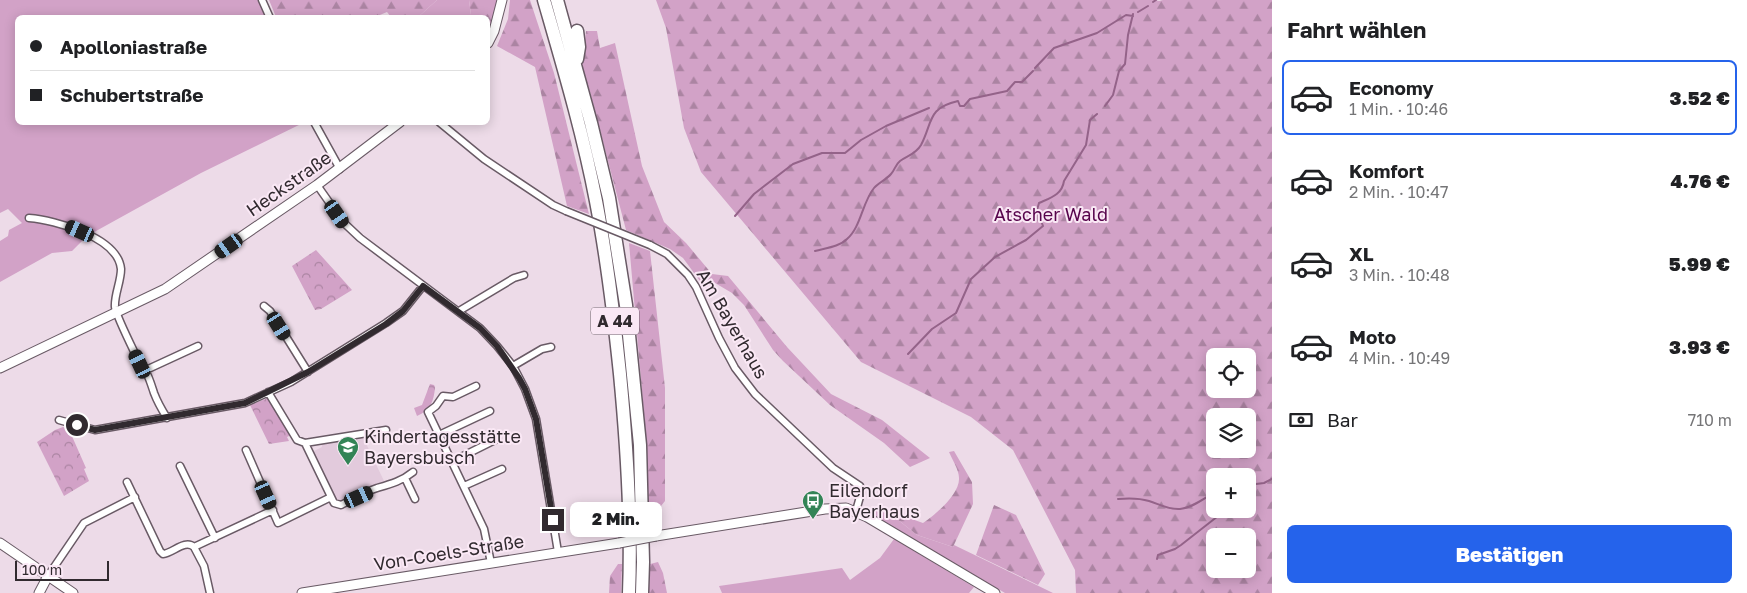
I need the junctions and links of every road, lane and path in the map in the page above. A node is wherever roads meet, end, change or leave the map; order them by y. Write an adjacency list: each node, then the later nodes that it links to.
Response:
1 (262, 0): 5 (street)
2 (502, 0): 7 (main road)
3 (544, 0): 58 (highway, A 44)
4 (557, 0): 8 (highway, A 44)
5 (269, 15)
6 (577, 31): 8 (highway)
7 (490, 39)
8 (576, 69): 59 (highway, A 44)
9 (316, 125): 12 (street)
10 (396, 125): 12 (main road, Heckstraße)
11 (443, 125): 47 (street, Am Bayerhaus, bridge)
12 (340, 169): 13 (main road, Heckstraße)
13 (317, 186): 16 (street); 18 (main road, Heckstraße)
14 (29, 218): 18 (street)
15 (524, 275): 19 (street)
16 (423, 286): 19 (street); 25 (street)
17 (264, 306): 25 (street)
18 (117, 312): 23 (main road, Heckstraße); 24 (street)
19 (459, 312): 22 (street)
20 (198, 346): 24 (street)
21 (551, 347): 22 (street)
22 (513, 366): 51 (street)
23 (0, 368)
24 (146, 370): 29 (street)
25 (308, 372): 27 (street)
26 (476, 386): 32 (street)
27 (268, 392): 29 (street); 34 (street)
28 (490, 411): 32 (street)
29 (167, 418): 30 (street)
30 (59, 420)
31 (386, 430): 34 (street)
32 (439, 436): 36 (street)
33 (497, 439): 36 (street)
34 (305, 442): 44 (street)
35 (246, 450): 46 (street)
36 (452, 462): 42 (street)
37 (180, 466): 48 (street)
38 (502, 469): 42 (street)
39 (413, 472): 40 (street)
40 (405, 478): 44 (street); 45 (street)
41 (127, 482): 43 (street)
42 (464, 486): 52 (street)
43 (134, 497): 50 (street); 53 (street)
44 (331, 497): 46 (street)
45 (415, 499)
46 (273, 510): 48 (street)
47 (856, 511): 51 (main road, Von-Coels-Straße, bridge); 60 (main road, Von-Coels-Straße)
48 (215, 538): 50 (street)
49 (0, 543): 53 (main road)
50 (194, 547): 56 (street)
51 (558, 552): 52 (main road, Von-Coels-Straße)
52 (491, 563): 57 (main road, Von-Coels-Straße)
53 (48, 576): 54 (main road); 55 (main road)
54 (39, 593)
55 (73, 593)
56 (210, 593)
57 (302, 593)
58 (630, 593)
59 (642, 593)
60 (995, 593)

